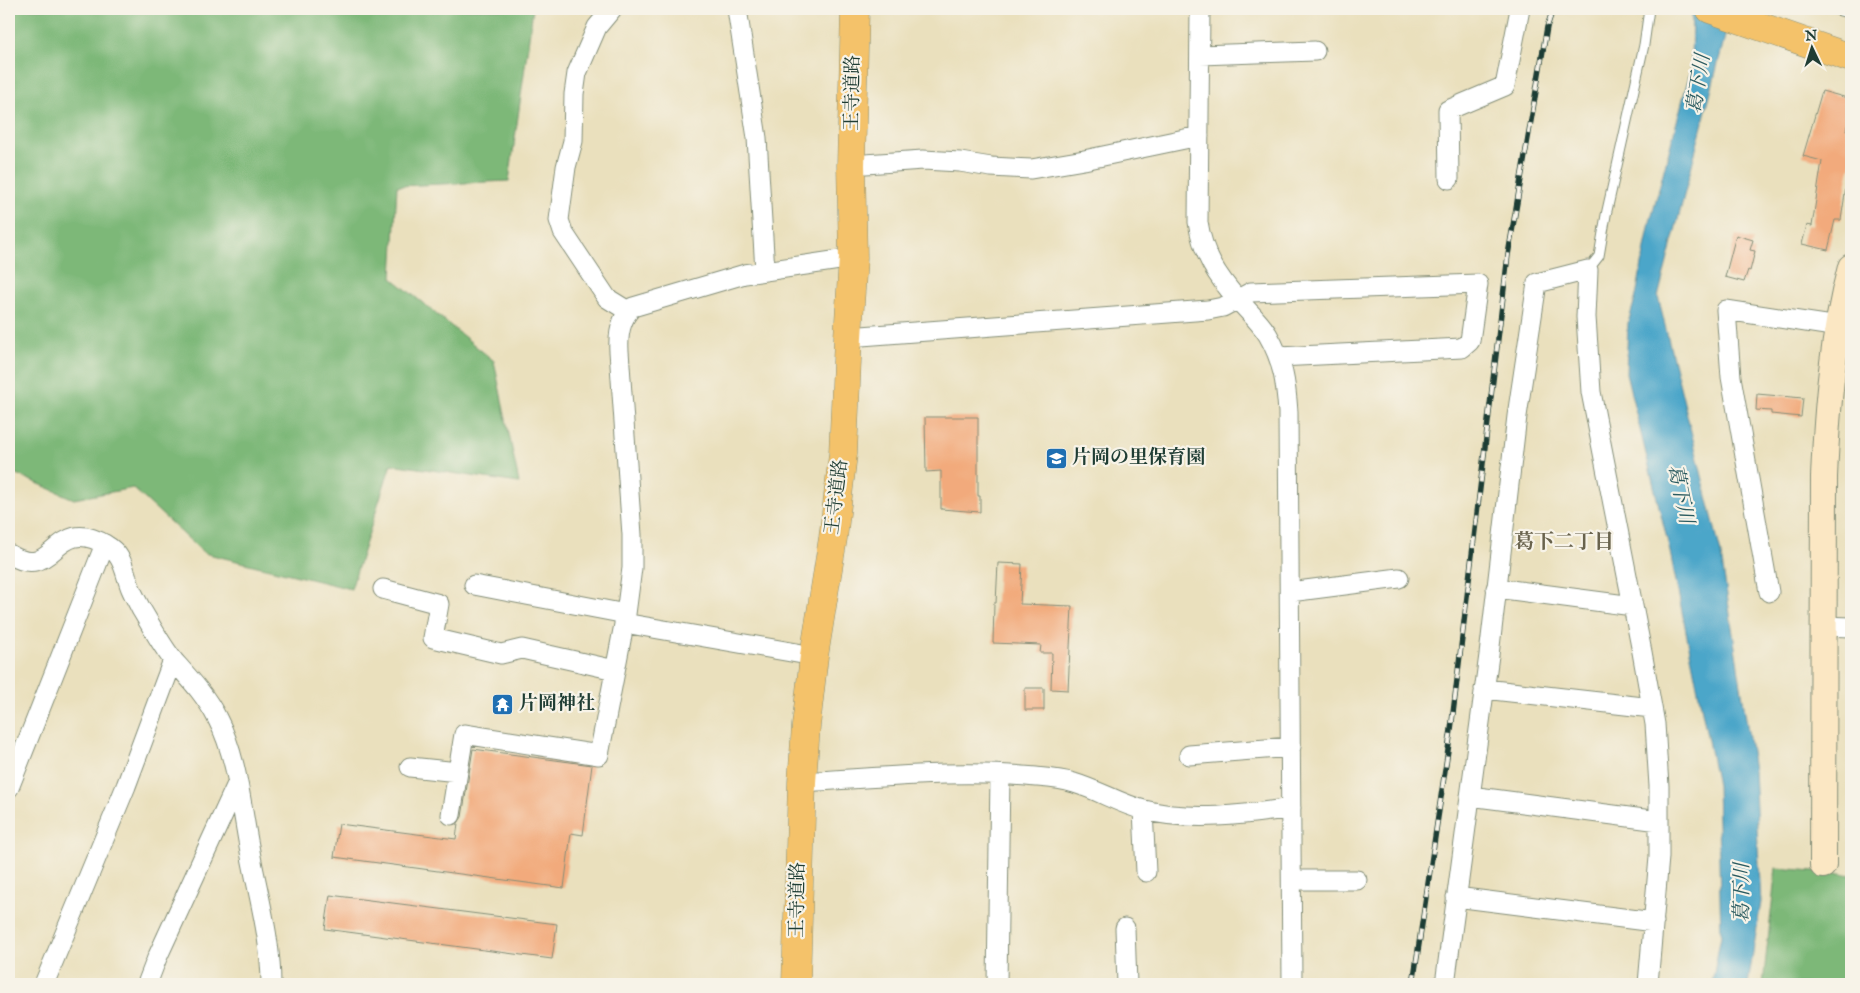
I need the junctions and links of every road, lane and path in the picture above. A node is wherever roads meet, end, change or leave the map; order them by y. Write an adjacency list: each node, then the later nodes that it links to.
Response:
1 (612, 9): 21 (street)
2 (737, 9): 19 (street)
3 (855, 9): 14 (main road, 王寺道路)
4 (1200, 9): 11 (street)
5 (1520, 9): 15 (street)
6 (1649, 9): 18 (lane)
7 (1710, 9): 12 (main road)
8 (1833, 9): 9 (lane)
9 (1851, 14)
10 (1315, 51): 11 (street)
11 (1200, 55): 13 (street)
12 (1851, 58)
13 (1199, 136): 14 (street); 20 (street)
14 (852, 165): 16 (main road, 王寺道路)
15 (1449, 179)
16 (853, 258): 19 (street); 23 (main road, 王寺道路)
17 (1851, 267): 22 (street)
18 (1588, 270): 29 (street); 33 (street)
19 (765, 271): 21 (street)
20 (1237, 299): 23 (street); 24 (street); 24 (street)
21 (628, 311): 34 (street)
22 (1839, 327): 32 (street); 35 (street)
23 (848, 337): 37 (main road, 王寺道路)
24 (1279, 357): 31 (street)
25 (104, 544): 26 (street); 38 (street); 49 (street)
26 (9, 554)
27 (1399, 578): 31 (street)
28 (474, 585): 34 (street)
29 (1496, 588): 33 (street); 40 (street)
30 (383, 589): 39 (street)
31 (1290, 592): 42 (street)
32 (1769, 592)
33 (1633, 606): 41 (street)
34 (625, 619): 37 (street); 39 (street)
35 (1823, 626): 36 (street); 55 (street)
36 (1851, 627)
37 (814, 656): 47 (main road, 王寺道路)
38 (173, 660): 48 (street); 62 (street)
39 (615, 670): 45 (street)
40 (1484, 689): 41 (street); 50 (street)
41 (1652, 708): 54 (street)
42 (1291, 747): 43 (street); 51 (street)
43 (1189, 755)
44 (410, 767): 45 (street)
45 (458, 772): 53 (street)
46 (1000, 775): 47 (street); 52 (street); 66 (street)
47 (802, 782): 65 (main road, 王寺道路)
48 (237, 784): 63 (street); 64 (street)
49 (9, 788)
50 (1470, 796): 54 (street); 59 (street)
51 (1291, 808): 52 (street); 57 (street)
52 (1143, 810): 56 (street)
53 (451, 815)
54 (1659, 821): 60 (street)
55 (1823, 865)
56 (1146, 872)
57 (1292, 880): 58 (street); 68 (street)
58 (1357, 880)
59 (1456, 897): 60 (street); 69 (street)
60 (1654, 922): 70 (street)
61 (1125, 928): 67 (street)
62 (44, 984)
63 (147, 984)
64 (271, 984)
65 (796, 984)
66 (997, 984)
67 (1127, 984)
68 (1292, 984)
69 (1445, 984)
70 (1648, 984)

